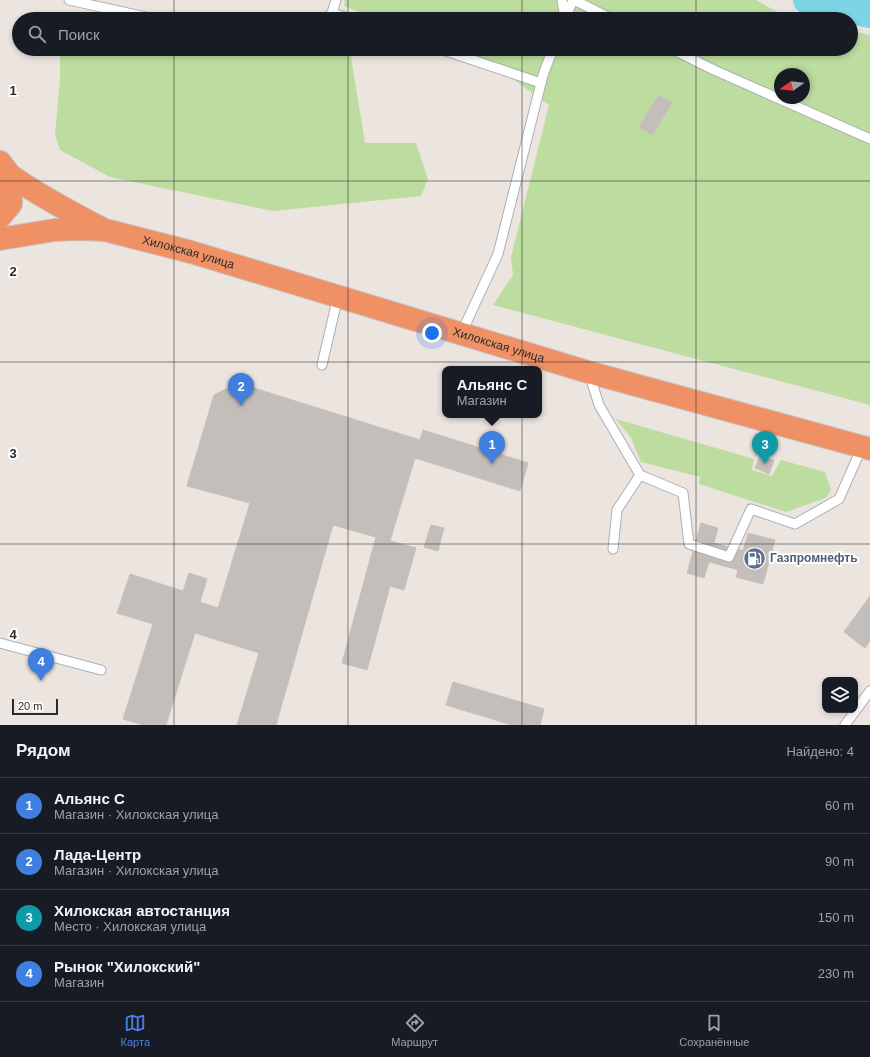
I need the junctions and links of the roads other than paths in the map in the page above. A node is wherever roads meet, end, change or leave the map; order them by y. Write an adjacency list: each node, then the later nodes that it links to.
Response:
1 (69, 0): 5 (lane)
2 (336, 0): 6 (lane)
3 (562, 0): 7 (lane)
4 (574, 0): 8 (lane); 9 (lane)
5 (123, 12)
6 (330, 12)
7 (564, 12)
8 (568, 12)
9 (598, 12)
10 (461, 56): 13 (lane)
11 (550, 56): 13 (lane)
12 (686, 56): 14 (lane)
13 (541, 83): 20 (lane)
14 (870, 139)
15 (5, 168): 16 (highway); 17 (highway)
16 (0, 217)
17 (105, 230): 18 (highway); 19 (highway, Хилокская улица)
18 (0, 239)
19 (338, 296): 20 (highway, Хилокская улица); 21 (lane)
20 (461, 334): 22 (highway, Хилокская улица)
21 (322, 365)
22 (588, 372): 23 (highway, Хилокская улица); 24 (lane)
23 (866, 448): 24 (lane)
24 (640, 476): 25 (lane)
25 (613, 549)
26 (0, 643): 27 (lane)
27 (101, 670)
28 (870, 691): 29 (lane)
29 (845, 725)

